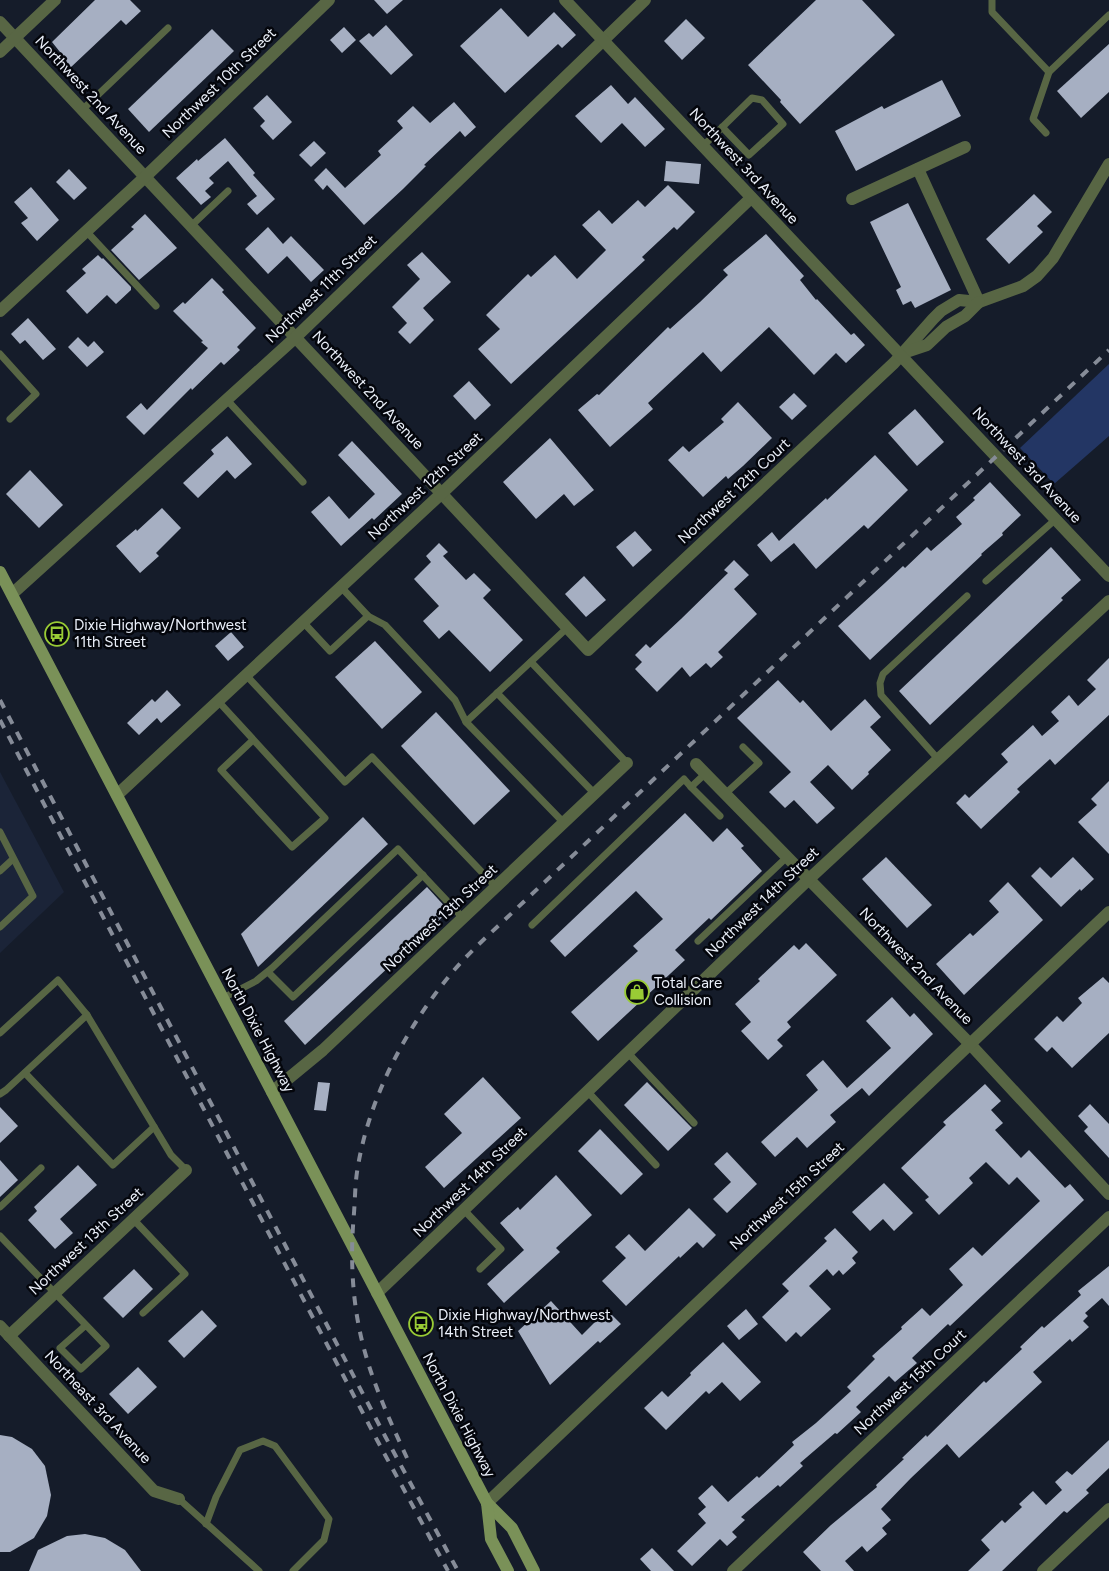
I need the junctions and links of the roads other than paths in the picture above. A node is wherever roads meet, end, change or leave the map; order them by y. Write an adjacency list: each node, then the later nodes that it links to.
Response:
1 (55, 0): 9 (street)
2 (329, 0): 20 (street, Northwest 10th Street)
3 (565, 0): 10 (street, Northwest 3rd Avenue)
4 (645, 0): 10 (street, Northwest 11th Street)
5 (992, 0): 12 (lane)
6 (1109, 15): 12 (lane)
7 (0, 22): 9 (street, Northwest 2nd Avenue)
8 (168, 28): 13 (lane)
9 (16, 38): 11 (street); 13 (street, Northwest 2nd Avenue)
10 (603, 40): 16 (street, Northwest 3rd Avenue); 29 (street, Northwest 11th Street)
11 (0, 52)
12 (1049, 72): 15 (lane)
13 (82, 110): 20 (street, Northwest 2nd Avenue)
14 (722, 127): 14 (lane); 16 (lane)
15 (1046, 133)
16 (703, 146): 22 (street, Northwest 3rd Avenue)
17 (965, 148): 19 (street)
18 (1109, 164): 26 (street)
19 (918, 169): 23 (street); 26 (street)
20 (145, 177): 24 (street, Northwest 2nd Avenue); 25 (street, Northwest 10th Street)
21 (228, 191): 24 (lane)
22 (751, 198): 31 (street, Northwest 3rd Avenue); 35 (street, Northwest 12th Street)
23 (852, 199)
24 (191, 226): 29 (street, Northwest 2nd Avenue)
25 (86, 231): 27 (lane); 28 (street, Northwest 10th Street)
26 (980, 302): 31 (street)
27 (156, 306)
28 (0, 311)
29 (296, 337): 32 (street, Northwest 11th Street); 35 (street, Northwest 2nd Avenue)
30 (0, 354): 33 (lane)
31 (900, 354): 36 (street, Northwest 3rd Avenue); 47 (street, Northwest 12th Court)
32 (226, 400): 34 (lane); 41 (street, Northwest 11th Street)
33 (10, 419)
34 (303, 482)
35 (441, 494): 40 (street, Northwest 12th Street); 46 (street, Northwest 2nd Avenue)
36 (1056, 519): 38 (street, Northwest 3rd Avenue); 39 (lane)
37 (0, 572): 41 (main road, North Dixie Highway)
38 (1109, 576)
39 (986, 581)
40 (341, 587): 44 (lane); 45 (street, Northwest 12th Street)
41 (12, 594): 62 (main road, North Dixie Highway)
42 (967, 596): 55 (lane)
43 (1109, 601): 55 (street, Northwest 14th Street)
44 (368, 616): 45 (lane); 52 (lane)
45 (302, 622): 49 (street, Northwest 12th Street)
46 (567, 628): 47 (street, Northwest 2nd Avenue); 48 (lane)
47 (588, 650)
48 (531, 662): 50 (lane); 56 (lane)
49 (246, 675): 51 (street, Northwest 12th Street); 71 (lane)
50 (497, 693): 52 (lane); 60 (lane)
51 (218, 701): 53 (lane); 62 (street, Northwest 12th Street)
52 (466, 722): 64 (lane)
53 (253, 740): 53 (lane)
54 (743, 747): 61 (lane)
55 (938, 759): 70 (street, Northwest 14th Street)
56 (627, 763): 60 (street, Northwest 13th Street)
57 (696, 764): 58 (street, Northwest 2nd Avenue)
58 (706, 773): 59 (lane); 61 (street, Northwest 2nd Avenue)
59 (692, 787): 63 (lane); 74 (lane)
60 (595, 794): 64 (street, Northwest 13th Street)
61 (725, 794): 66 (street, Northwest 2nd Avenue)
62 (117, 795): 78 (main road, North Dixie Highway)
63 (720, 816)
64 (564, 823): 71 (street, Northwest 13th Street)
65 (0, 832): 67 (lane)
66 (787, 856): 70 (street, Northwest 2nd Avenue); 76 (lane)
67 (13, 858): 68 (lane); 75 (lane)
68 (0, 871)
69 (423, 875): 73 (lane); 77 (lane); 77 (lane)
70 (809, 879): 81 (street, Northwest 2nd Avenue); 82 (street, Northwest 14th Street)
71 (496, 888): 73 (street, Northwest 13th Street)
72 (1109, 912): 81 (street, Northwest 15th Street)
73 (463, 918): 84 (street, Northwest 13th Street)
74 (532, 925)
75 (0, 927)
76 (698, 941)
77 (268, 972): 78 (lane)
78 (222, 998): 84 (main road, North Dixie Highway)
79 (87, 1014): 80 (lane); 83 (lane); 88 (lane)
80 (0, 1033)
81 (970, 1044): 92 (street, Northwest 2nd Avenue); 106 (street, Northwest 15th Street)
82 (628, 1053): 85 (street, Northwest 14th Street); 87 (lane)
83 (24, 1073): 86 (lane); 88 (lane)
84 (272, 1092): 100 (main road, North Dixie Highway)
85 (588, 1092): 89 (lane); 94 (street, Northwest 14th Street)
86 (0, 1094)
87 (694, 1123)
88 (154, 1127): 91 (lane)
89 (656, 1165)
90 (41, 1168): 93 (lane)
91 (186, 1170): 96 (street, Northwest 13th Street)
92 (1109, 1194)
93 (0, 1207)
94 (464, 1210): 98 (lane); 100 (street, Northwest 14th Street)
95 (1109, 1217): 113 (street, Northwest 15th Court)
96 (133, 1219): 99 (street, Northwest 13th Street); 101 (lane)
97 (0, 1236): 99 (lane)
98 (480, 1269)
99 (55, 1293): 102 (lane); 104 (street, Northwest 13th Street)
100 (377, 1293): 106 (main road, North Dixie Highway)
101 (143, 1313)
102 (86, 1325): 102 (lane)
103 (0, 1326): 104 (street, Northeast 3rd Avenue)
104 (10, 1336): 105 (street, Northeast 3rd Avenue)
105 (179, 1500): 108 (lane)
106 (487, 1503): 111 (main road, North Dixie Highway); 112 (main road, North Dixie Highway)
107 (1109, 1509): 114 (street)
108 (206, 1524): 109 (lane); 110 (lane)
109 (259, 1571)
110 (294, 1571)
111 (508, 1571)
112 (534, 1571)
113 (733, 1571)
114 (1043, 1571)

